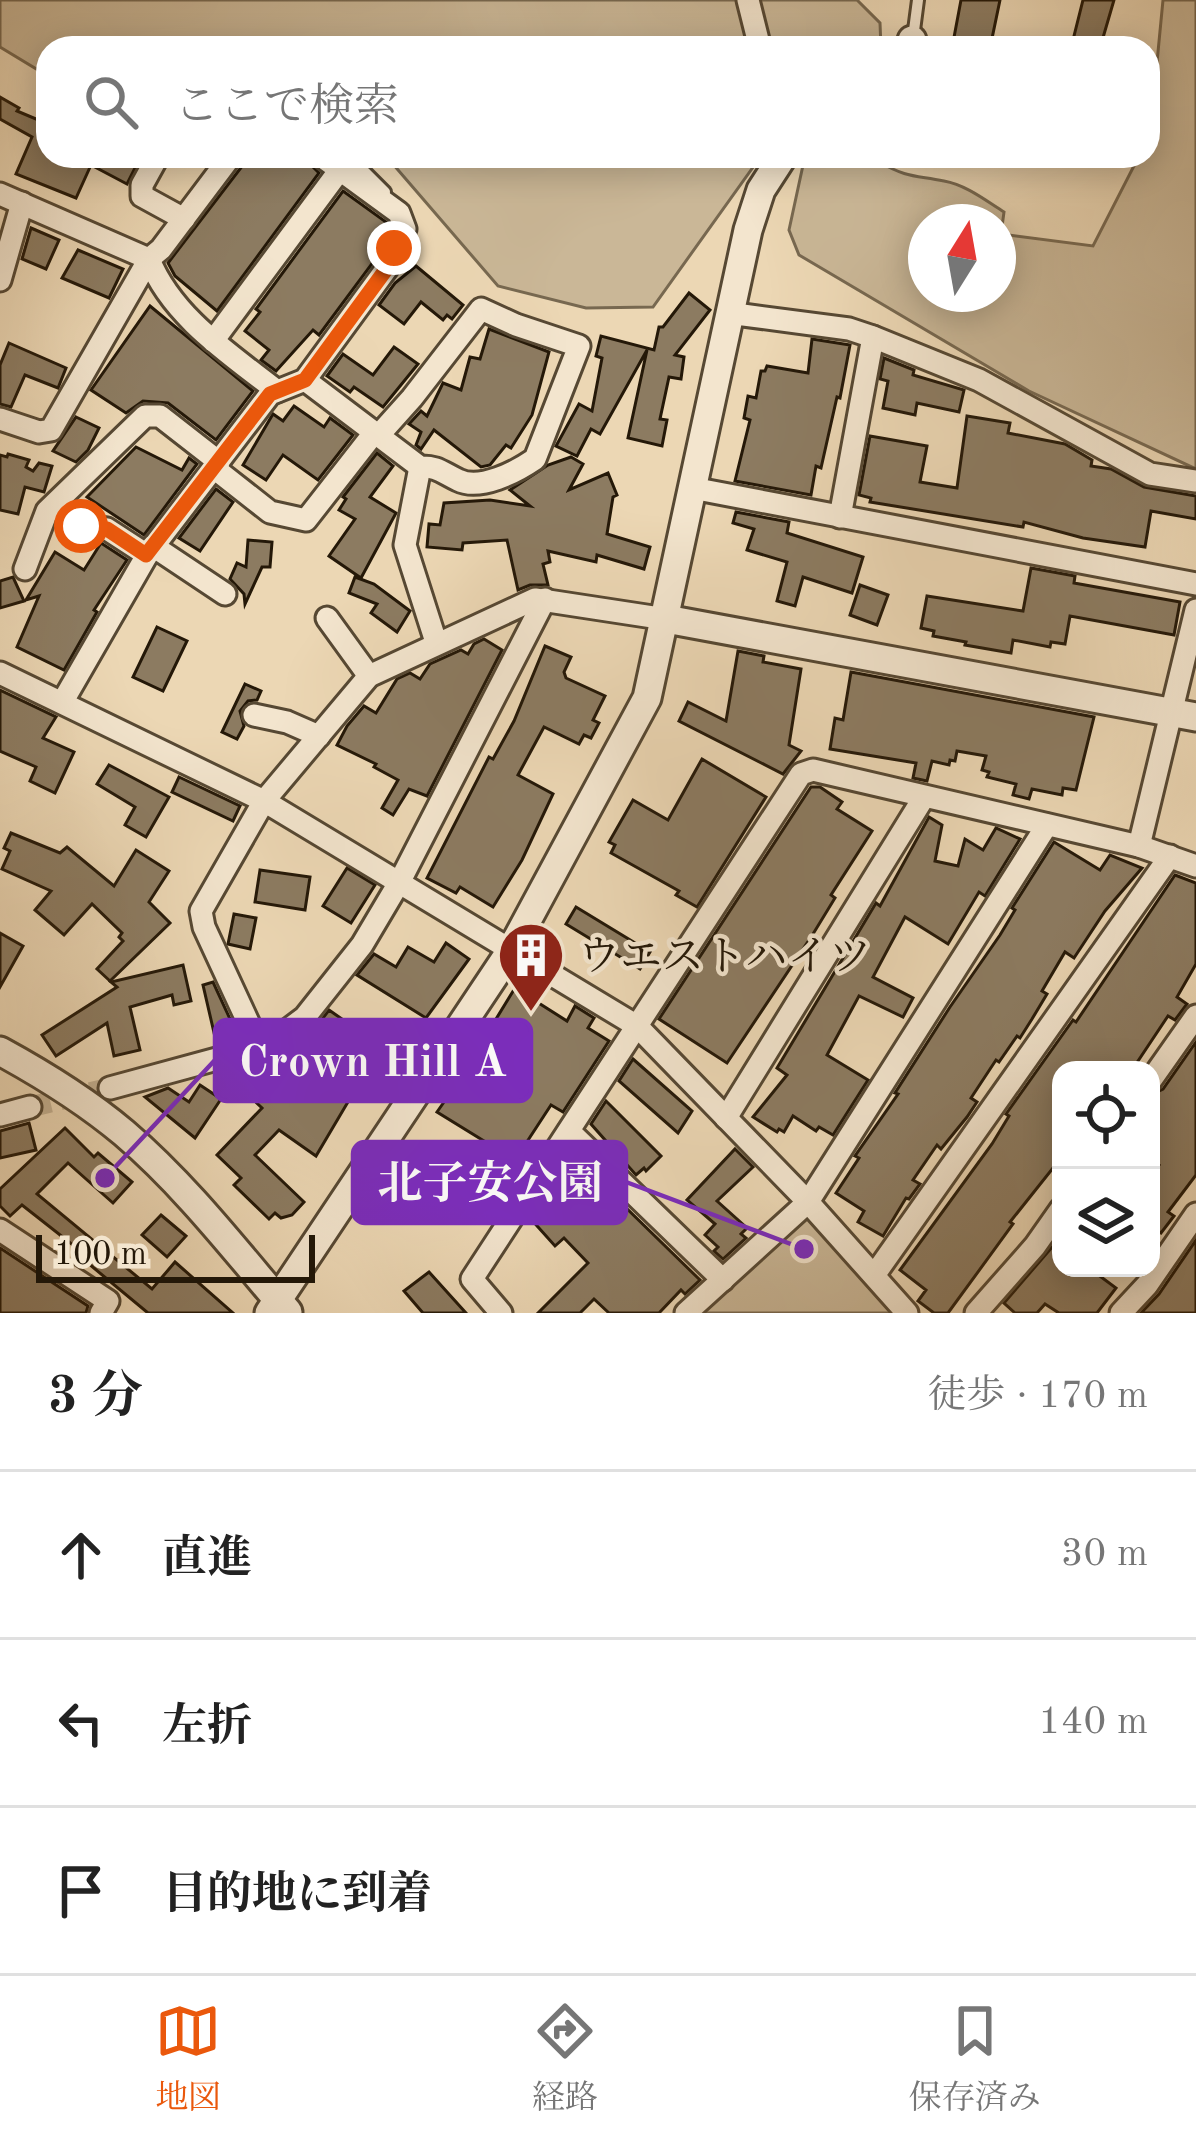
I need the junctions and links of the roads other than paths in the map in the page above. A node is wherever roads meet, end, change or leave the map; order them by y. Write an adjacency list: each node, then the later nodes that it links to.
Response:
1 (748, 0): 3 (street)
2 (918, 0): 4 (lane)
3 (757, 36)
4 (912, 36)
5 (152, 168): 12 (street)
6 (222, 168): 12 (street)
7 (341, 168): 17 (street)
8 (348, 168): 18 (street)
9 (770, 168): 15 (street)
10 (0, 194): 11 (street)
11 (22, 203): 13 (street); 14 (street)
12 (184, 219): 13 (street)
13 (149, 259): 17 (street); 20 (street)
14 (0, 280)
15 (728, 313): 16 (street); 25 (street)
16 (873, 337): 24 (street); 27 (street)
17 (213, 340): 19 (street)
18 (305, 380): 19 (street); 21 (street)
19 (277, 391): 22 (street)
20 (0, 419)
21 (376, 434): 22 (street); 23 (street); 23 (street)
22 (217, 465): 26 (street); 28 (street)
23 (420, 467): 36 (street)
24 (1196, 481)
25 (692, 488): 27 (street); 35 (street)
26 (54, 506): 28 (street); 29 (street)
27 (839, 518): 30 (street)
28 (150, 551): 31 (street); 39 (street)
29 (25, 569)
30 (1196, 584)
31 (225, 594)
32 (545, 599): 35 (street); 36 (street); 49 (street)
33 (1196, 610): 40 (street)
34 (327, 618): 38 (street)
35 (666, 620): 40 (street); 50 (street)
36 (436, 642): 38 (street)
37 (0, 673): 39 (street)
38 (369, 676): 42 (street)
39 (63, 701): 44 (street)
40 (1184, 715): 46 (street)
41 (254, 716): 42 (street)
42 (319, 736): 44 (street)
43 (924, 797): 45 (street); 52 (street); 59 (street)
44 (264, 801): 49 (street); 53 (street)
45 (1046, 825): 46 (street); 61 (street)
46 (1139, 846): 47 (street)
47 (1170, 856): 48 (street); 65 (street)
48 (1196, 866)
49 (400, 881): 50 (street); 53 (street)
50 (510, 952): 52 (street); 67 (street)
51 (1196, 1016): 55 (street)
52 (637, 1026): 59 (street); 60 (street)
53 (260, 1048): 56 (street)
54 (0, 1051): 67 (street)
55 (1160, 1067)
56 (110, 1088)
57 (30, 1107): 58 (street)
58 (0, 1115)
59 (726, 1118): 61 (street)
60 (569, 1131): 66 (street); 69 (street)
61 (808, 1202): 65 (street); 66 (street)
62 (1196, 1214): 73 (street)
63 (1052, 1222): 72 (street)
64 (0, 1230): 68 (street)
65 (875, 1274): 71 (street)
66 (723, 1280): 70 (street)
67 (278, 1308)
68 (100, 1313)
69 (501, 1313)
70 (686, 1313)
71 (907, 1313)
72 (976, 1313)
73 (1121, 1313)

